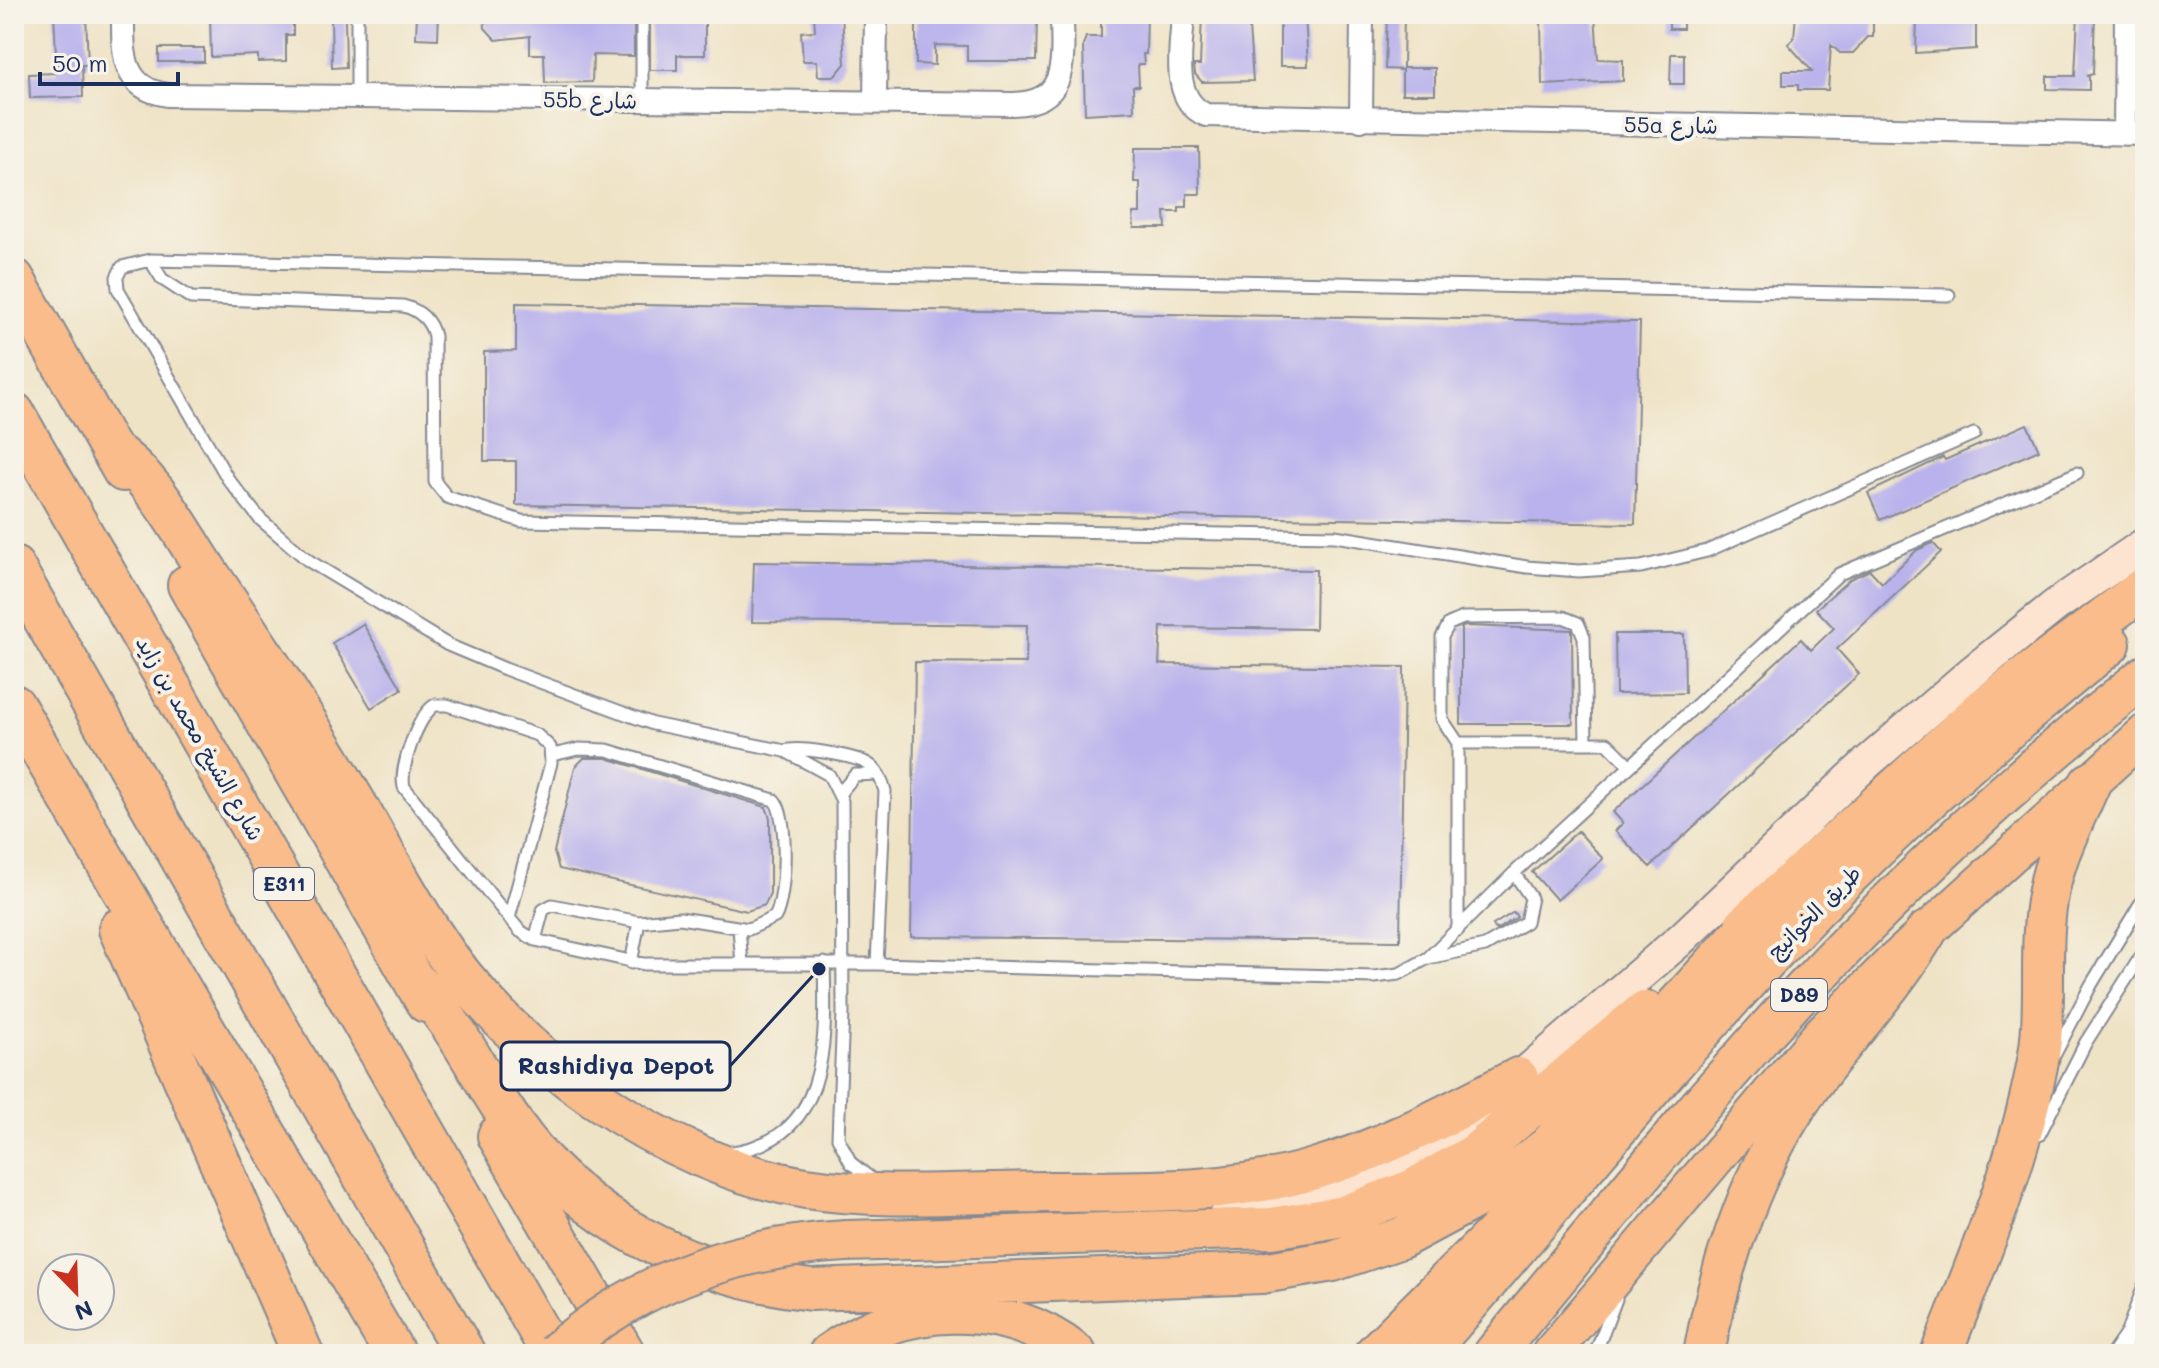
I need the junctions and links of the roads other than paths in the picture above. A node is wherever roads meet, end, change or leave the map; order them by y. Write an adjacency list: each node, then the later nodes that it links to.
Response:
1 (123, 14): 9 (street, 55b شارع)
2 (357, 14): 9 (lane)
3 (642, 14): 10 (lane)
4 (876, 14): 11 (street)
5 (1062, 14): 11 (street, 55b شارع)
6 (1183, 14): 12 (street, 55a شارع)
7 (1362, 14): 12 (street)
8 (2126, 14): 13 (street)
9 (357, 97): 10 (street, 55b شارع)
10 (642, 100): 11 (street, 55b شارع)
11 (875, 103)
12 (1361, 120): 13 (street, 55a شارع)
13 (2135, 134)
14 (150, 260): 16 (lane); 18 (lane); 30 (lane)
15 (14, 279): 19 (highway)
16 (1949, 295)
17 (14, 413): 71 (highway, شارع الشيخ محمد بن زايد / E311)
18 (1974, 434)
19 (110, 449): 53 (highway); 60 (highway)
20 (2077, 473): 33 (lane)
21 (2145, 544): 57 (street)
22 (14, 567): 70 (highway)
23 (2145, 587): 39 (highway)
24 (2145, 617): 58 (highway, طريق الخوانيج / D89)
25 (2145, 676): 77 (highway, طريق الخوانيج / D89)
26 (14, 705): 32 (highway)
27 (2145, 733): 35 (main road)
28 (1586, 742): 29 (lane); 29 (lane); 33 (lane)
29 (1458, 743): 43 (lane)
30 (785, 751): 34 (lane); 36 (lane)
31 (552, 755): 40 (lane); 40 (lane); 42 (lane)
32 (45, 760): 56 (highway); 67 (highway)
33 (1630, 766): 37 (lane)
34 (879, 774): 36 (lane); 52 (lane)
35 (2090, 783): 44 (main road); 59 (highway)
36 (840, 793): 51 (lane)
37 (1514, 873): 43 (lane); 47 (lane)
38 (2145, 896): 59 (lane)
39 (1766, 907): 53 (highway); 62 (highway)
40 (509, 918): 45 (lane)
41 (639, 922): 42 (lane); 45 (lane); 48 (lane)
42 (739, 929): 49 (lane)
43 (1458, 930): 47 (lane)
44 (1926, 932): 63 (main road); 80 (highway)
45 (535, 940): 48 (lane)
46 (2145, 950): 59 (lane)
47 (1428, 958): 52 (lane)
48 (631, 963): 49 (lane)
49 (742, 963): 50 (lane)
50 (824, 963): 51 (lane); 54 (lane)
51 (843, 963): 52 (lane); 55 (lane)
52 (877, 964)
53 (414, 980): 72 (highway)
54 (824, 1050): 55 (lane); 60 (lane)
55 (841, 1052): 61 (lane)
56 (227, 1069): 68 (highway); 69 (highway)
57 (1518, 1078): 61 (highway); 62 (street)
58 (1654, 1088): 75 (main road); 76 (highway, طريق الخوانيج / D89)
59 (2028, 1146): 81 (highway)
60 (683, 1149): 61 (highway)
61 (916, 1193)
62 (1170, 1231): 71 (highway, bridge)
63 (1637, 1248): 78 (main road); 79 (lane)
64 (2145, 1283): 65 (lane)
65 (2126, 1334): 66 (lane); 82 (lane); 83 (lane)
66 (2145, 1341)
67 (303, 1354)
68 (367, 1354)
69 (395, 1354)
70 (465, 1354)
71 (554, 1354)
72 (625, 1354)
73 (829, 1354): 74 (highway)
74 (1076, 1354)
75 (1372, 1354)
76 (1425, 1354)
77 (1494, 1354)
78 (1550, 1354)
79 (1595, 1354)
80 (1704, 1354)
81 (1941, 1354)
82 (2112, 1354)
83 (2126, 1354)

